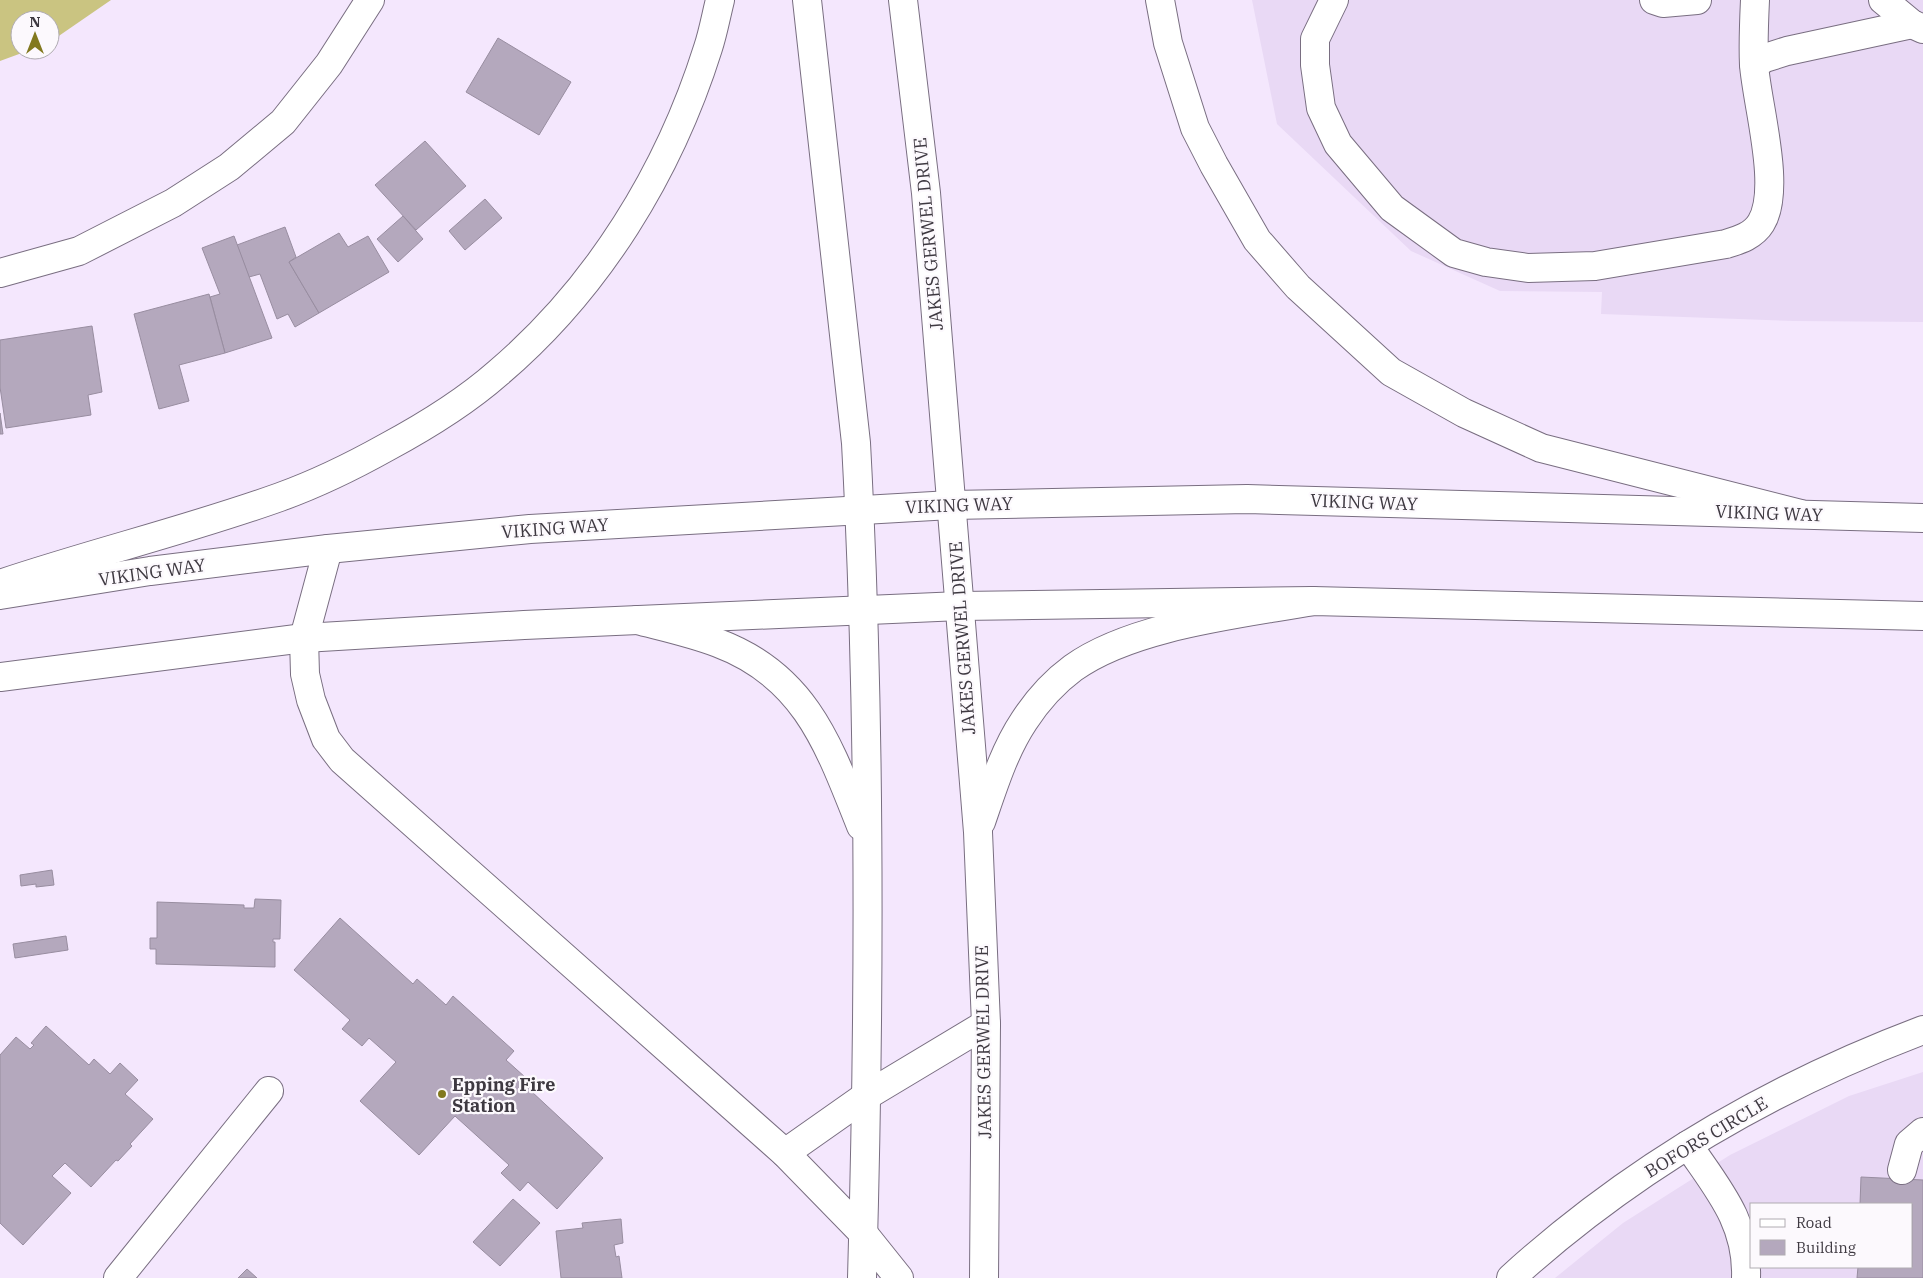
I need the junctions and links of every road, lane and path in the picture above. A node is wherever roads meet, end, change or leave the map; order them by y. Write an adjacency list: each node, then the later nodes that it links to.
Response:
1 (370, 0): 13 (main road)
2 (720, 0): 19 (main road)
3 (807, 0): 15 (main road)
4 (904, 0): 14 (main road, JAKES GERWEL DRIVE)
5 (1160, 0): 16 (main road)
6 (1334, 0): 12 (main road)
7 (1654, 0): 8 (main road)
8 (1697, 0)
9 (1755, 0): 12 (main road)
10 (1883, 1): 11 (main road)
11 (1918, 26): 12 (main road)
12 (1754, 64)
13 (0, 273)
14 (952, 505): 15 (main road, VIKING WAY); 16 (main road, VIKING WAY); 22 (main road, JAKES GERWEL DRIVE)
15 (860, 510): 18 (main road, VIKING WAY); 23 (main road)
16 (1801, 514): 17 (main road, VIKING WAY)
17 (1923, 518)
18 (328, 549): 20 (main road, VIKING WAY); 26 (main road)
19 (0, 584)
20 (0, 595)
21 (1313, 602): 22 (main road); 24 (main road); 28 (main road)
22 (960, 606): 23 (main road); 28 (main road, JAKES GERWEL DRIVE)
23 (863, 610): 25 (main road); 29 (main road)
24 (1923, 616)
25 (637, 620): 26 (main road); 29 (main road)
26 (304, 638): 27 (main road); 36 (main road)
27 (0, 678)
28 (978, 832): 30 (main road, JAKES GERWEL DRIVE)
29 (867, 842): 33 (main road)
30 (986, 1024): 33 (main road); 42 (main road, JAKES GERWEL DRIVE)
31 (1923, 1030): 35 (main road, BOFORS CIRCLE)
32 (269, 1090): 39 (main road)
33 (866, 1096): 36 (main road); 38 (main road)
34 (1923, 1132): 37 (main road)
35 (1688, 1144): 43 (main road, BOFORS CIRCLE); 44 (main road)
36 (785, 1153): 38 (main road)
37 (1902, 1170)
38 (863, 1232): 40 (main road); 41 (main road)
39 (118, 1278)
40 (862, 1278)
41 (900, 1278)
42 (984, 1278)
43 (1511, 1278)
44 (1746, 1278)

